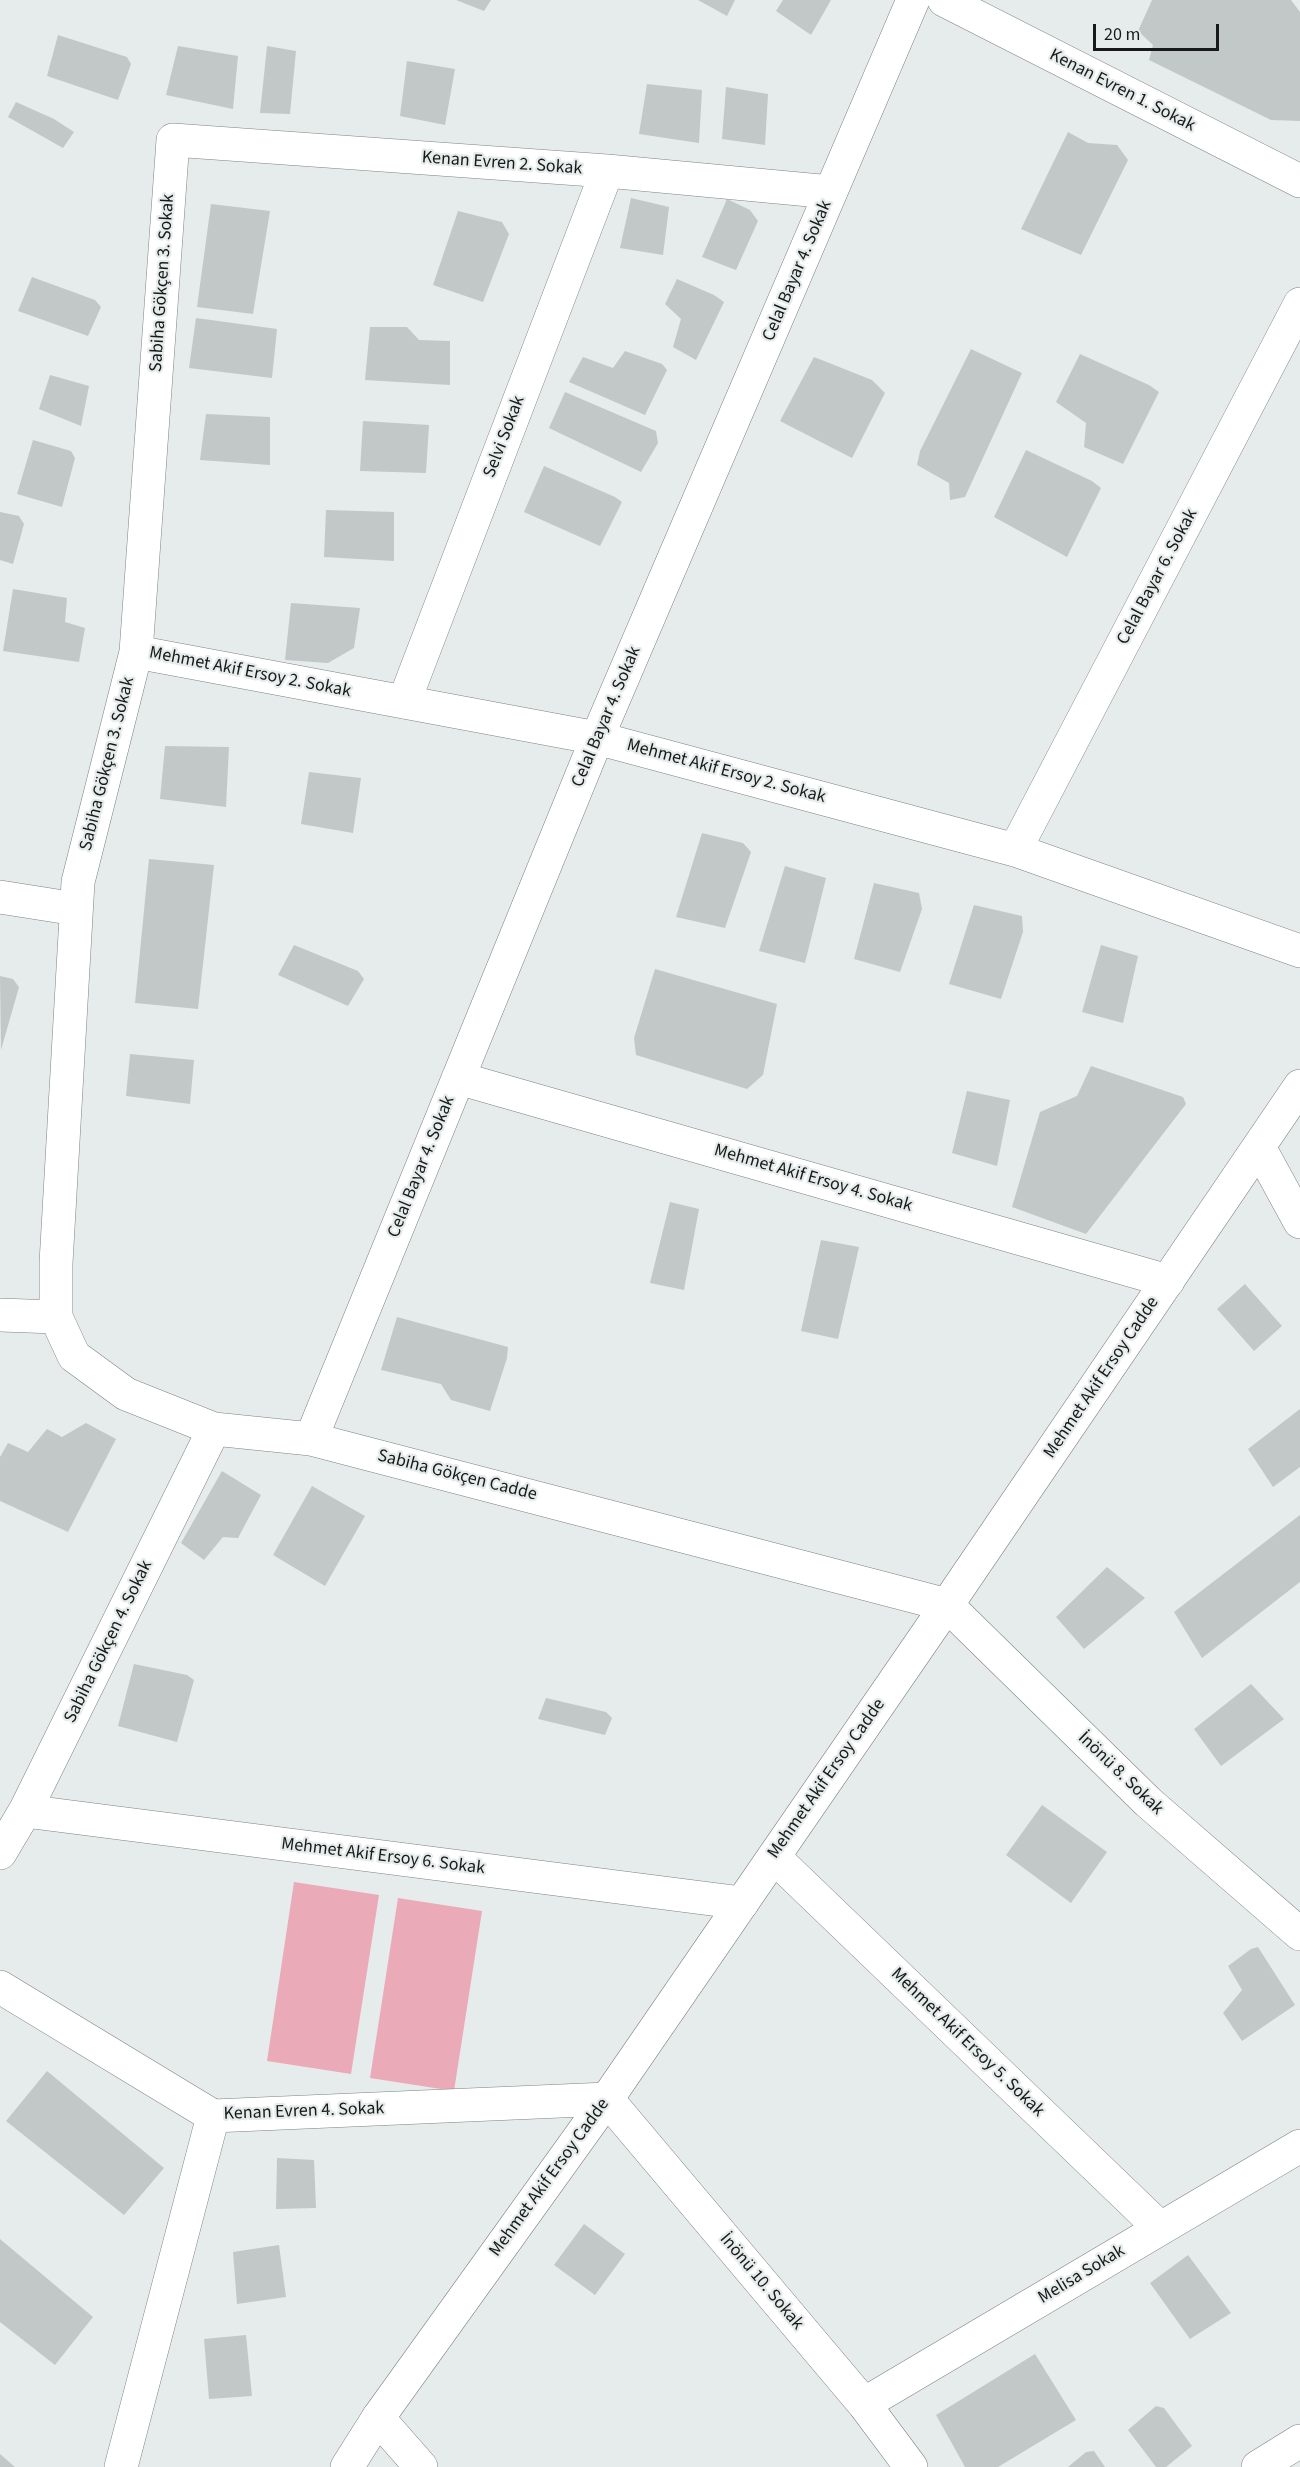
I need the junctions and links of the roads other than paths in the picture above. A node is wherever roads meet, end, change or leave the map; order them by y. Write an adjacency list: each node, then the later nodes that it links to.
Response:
1 (913, 0): 6 (street, Celal Bayar 4. Sokak)
2 (944, 0): 5 (street, Kenan Evren 1. Sokak)
3 (173, 140): 4 (street, Kenan Evren 2. Sokak); 8 (street, Sabiha Gökçen 3. Sokak)
4 (607, 171): 6 (street, Kenan Evren 2. Sokak); 9 (street, Selvi Sokak)
5 (1300, 181)
6 (831, 192): 10 (street, Celal Bayar 4. Sokak)
7 (1300, 304): 11 (street, Celal Bayar 6. Sokak)
8 (136, 652): 9 (street, Mehmet Akif Ersoy 2. Sokak); 13 (street, Sabiha Gökçen 3. Sokak)
9 (404, 702): 10 (street, Mehmet Akif Ersoy 2. Sokak)
10 (597, 738): 11 (street, Mehmet Akif Ersoy 2. Sokak); 15 (street, Celal Bayar 4. Sokak)
11 (1015, 850): 14 (street, Mehmet Akif Ersoy 2. Sokak)
12 (0, 897): 13 (street)
13 (76, 909): 21 (street, Sabiha Gökçen 3. Sokak)
14 (1300, 951)
15 (458, 1078): 19 (street, Mehmet Akif Ersoy 4. Sokak); 23 (street, Celal Bayar 4. Sokak)
16 (1300, 1086): 17 (street, Mehmet Akif Ersoy Cadde)
17 (1259, 1147): 18 (street); 19 (street, Mehmet Akif Ersoy Cadde)
18 (1300, 1222)
19 (1168, 1281): 24 (street, Mehmet Akif Ersoy Cadde)
20 (0, 1315): 21 (street)
21 (56, 1317): 22 (street, Sabiha Gökçen Cadde)
22 (214, 1429): 23 (street, Sabiha Gökçen Cadde); 25 (street, Sabiha Gökçen 4. Sokak)
23 (311, 1439): 24 (street, Sabiha Gökçen Cadde)
24 (947, 1605): 27 (street, Mehmet Akif Ersoy Cadde); 29 (street, İnönü 8. Sokak)
25 (25, 1811): 26 (street, Sabiha Gökçen 4. Sokak); 28 (street, Mehmet Akif Ersoy 6. Sokak)
26 (0, 1853)
27 (774, 1857): 28 (street, Mehmet Akif Ersoy Cadde); 34 (street, Mehmet Akif Ersoy 5. Sokak)
28 (742, 1903): 31 (street, Mehmet Akif Ersoy Cadde)
29 (1300, 1934)
30 (0, 1987): 32 (street, Kenan Evren 4. Sokak)
31 (607, 2099): 32 (street, Kenan Evren 4. Sokak); 35 (street, İnönü 10. Sokak); 36 (street, Mehmet Akif Ersoy Cadde)
32 (213, 2116): 38 (street)
33 (1300, 2146): 34 (street, Melisa Sokak)
34 (1160, 2228): 35 (street, Melisa Sokak)
35 (864, 2404): 41 (street, İnönü 10. Sokak)
36 (378, 2418): 39 (street, Mehmet Akif Ersoy Cadde); 40 (street)
37 (1300, 2441): 42 (street)
38 (121, 2467)
39 (347, 2467)
40 (421, 2467)
41 (911, 2467)
42 (1258, 2467)

